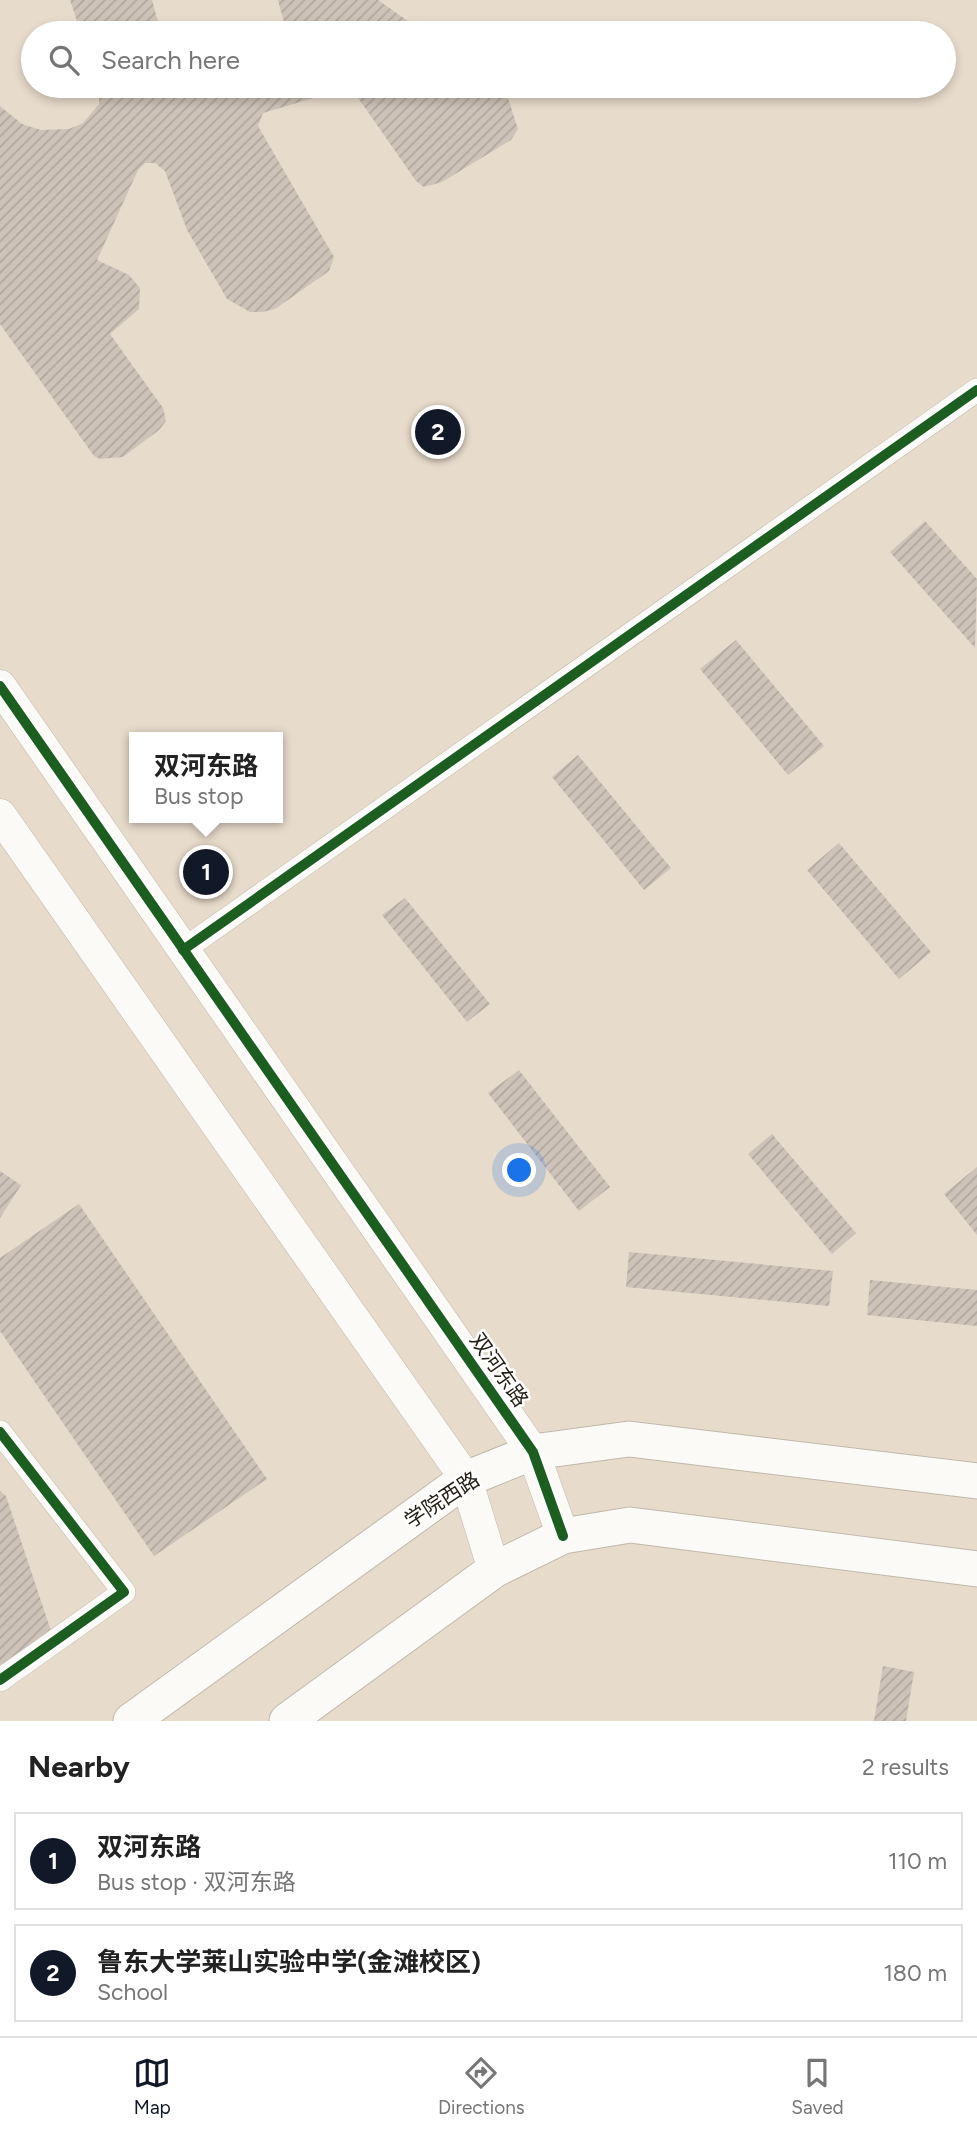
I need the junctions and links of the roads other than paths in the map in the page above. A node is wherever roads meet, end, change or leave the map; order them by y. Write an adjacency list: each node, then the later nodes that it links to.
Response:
1 (977, 390): 4 (street)
2 (0, 686): 4 (street, 双河东路)
3 (0, 815): 7 (street)
4 (183, 950): 6 (street, 双河东路)
5 (0, 1432): 12 (street)
6 (533, 1452): 7 (main road, 学院西路); 8 (main road, 学院西路); 9 (street, 双河东路)
7 (466, 1479): 11 (street); 13 (main road, 学院西路)
8 (977, 1481)
9 (562, 1536): 10 (main road); 11 (main road)
10 (977, 1569)
11 (494, 1570): 14 (main road)
12 (0, 1681)
13 (131, 1721)
14 (287, 1721)

